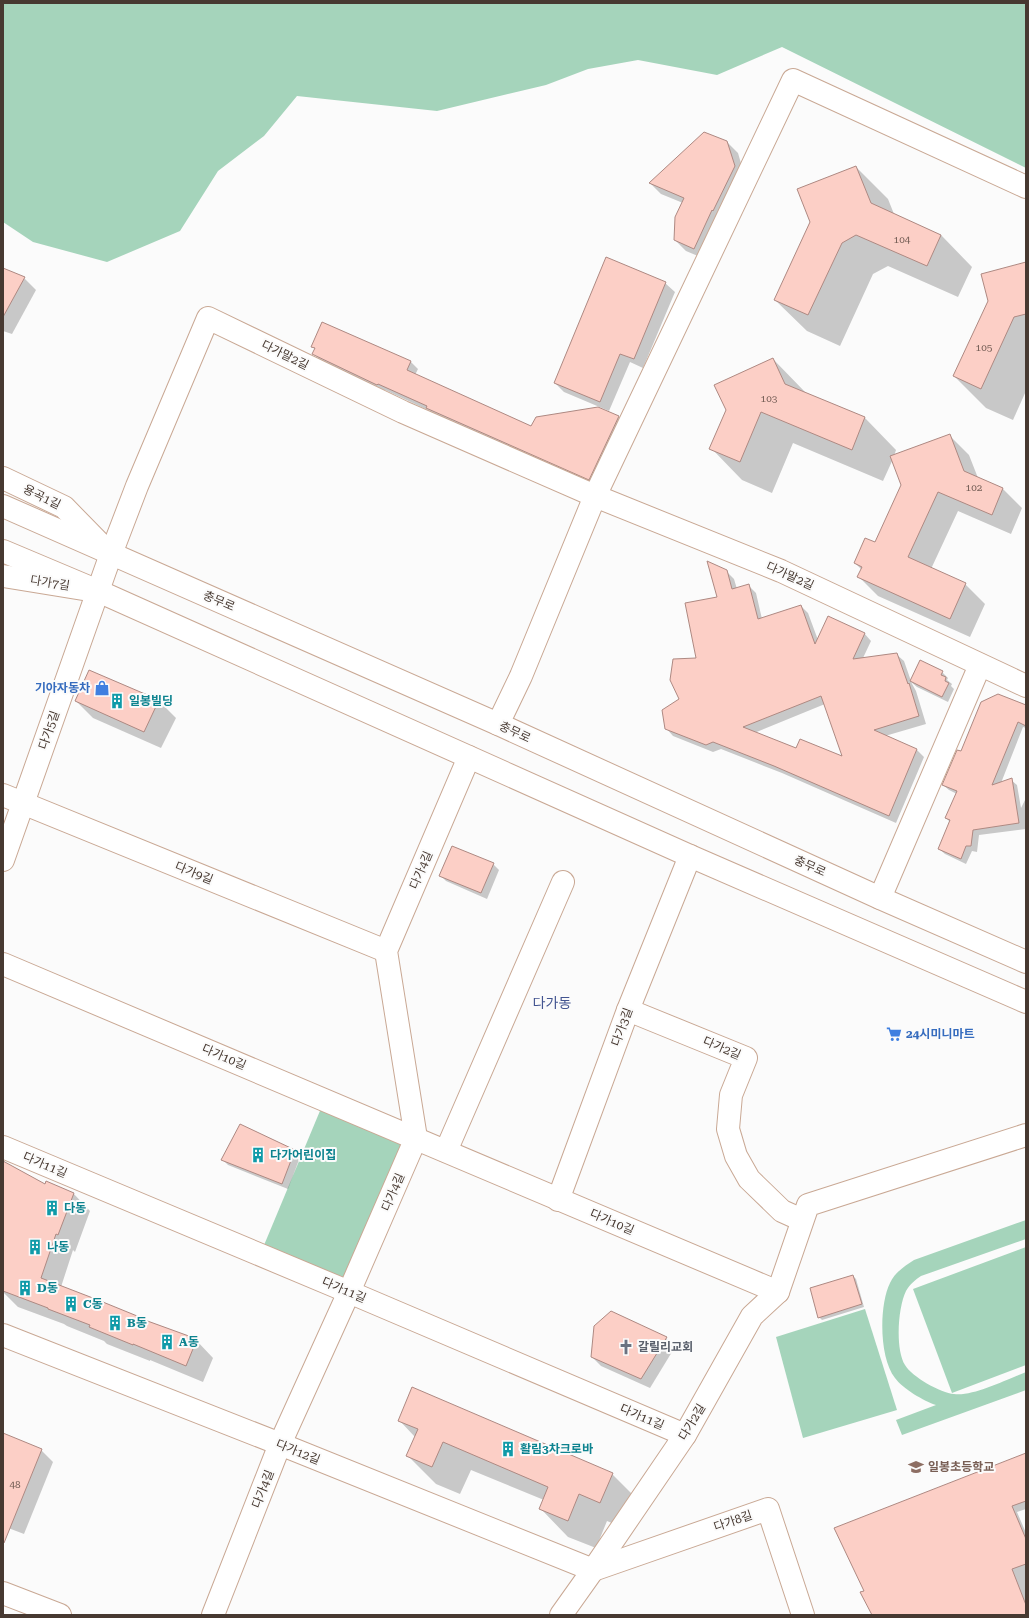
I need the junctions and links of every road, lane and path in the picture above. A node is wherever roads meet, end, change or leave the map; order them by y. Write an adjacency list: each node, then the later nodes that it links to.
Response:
1 (1026, 187): 3 (street)
2 (3, 478): 6 (street, 용곡1길)
3 (595, 496): 6 (street, 다가말2길); 9 (street, 다가말2길); 11 (street)
4 (3, 506): 6 (street, 충무로)
5 (3, 551): 8 (street)
6 (111, 554): 8 (street, 다가5길); 11 (street, 충무로)
7 (3, 576): 8 (street, 다가7길)
8 (98, 591): 12 (street); 14 (street, 다가5길)
9 (980, 665): 10 (street, 다가말2길); 18 (street)
10 (1026, 686)
11 (498, 724): 18 (street, 충무로)
12 (469, 757): 15 (street); 19 (street, 다가4길)
13 (3, 795): 14 (street, 다가9길)
14 (23, 804): 16 (street, 다가5길); 19 (street, 다가9길)
15 (690, 856): 22 (street); 23 (street, 다가3길)
16 (3, 860)
17 (563, 882): 27 (street)
18 (880, 898): 20 (street, 충무로)
19 (386, 951): 25 (street)
20 (1026, 962)
21 (3, 964): 25 (street, 다가10길)
22 (1026, 1002)
23 (628, 1010): 28 (street, 다가3길); 29 (street, 다가2길)
24 (1026, 1135): 29 (street, 다가2길)
25 (416, 1138): 27 (street, 다가10길); 30 (street, 다가4길)
26 (3, 1147): 30 (street, 다가11길)
27 (446, 1151): 28 (street, 다가10길)
28 (558, 1200): 31 (street, 다가10길)
29 (802, 1220): 31 (street, 다가2길)
30 (350, 1292): 33 (street, 다가11길); 34 (street, 다가4길)
31 (778, 1292): 33 (street, 다가2길)
32 (3, 1335): 34 (street, 다가12길)
33 (685, 1435): 35 (street, 다가2길)
34 (280, 1444): 35 (street, 다가12길); 38 (street, 다가4길)
35 (593, 1570): 39 (street, 다가2길); 40 (street, 다가8길)
36 (4, 1598): 37 (street)
37 (60, 1615)
38 (213, 1615)
39 (561, 1615)
40 (803, 1615)

